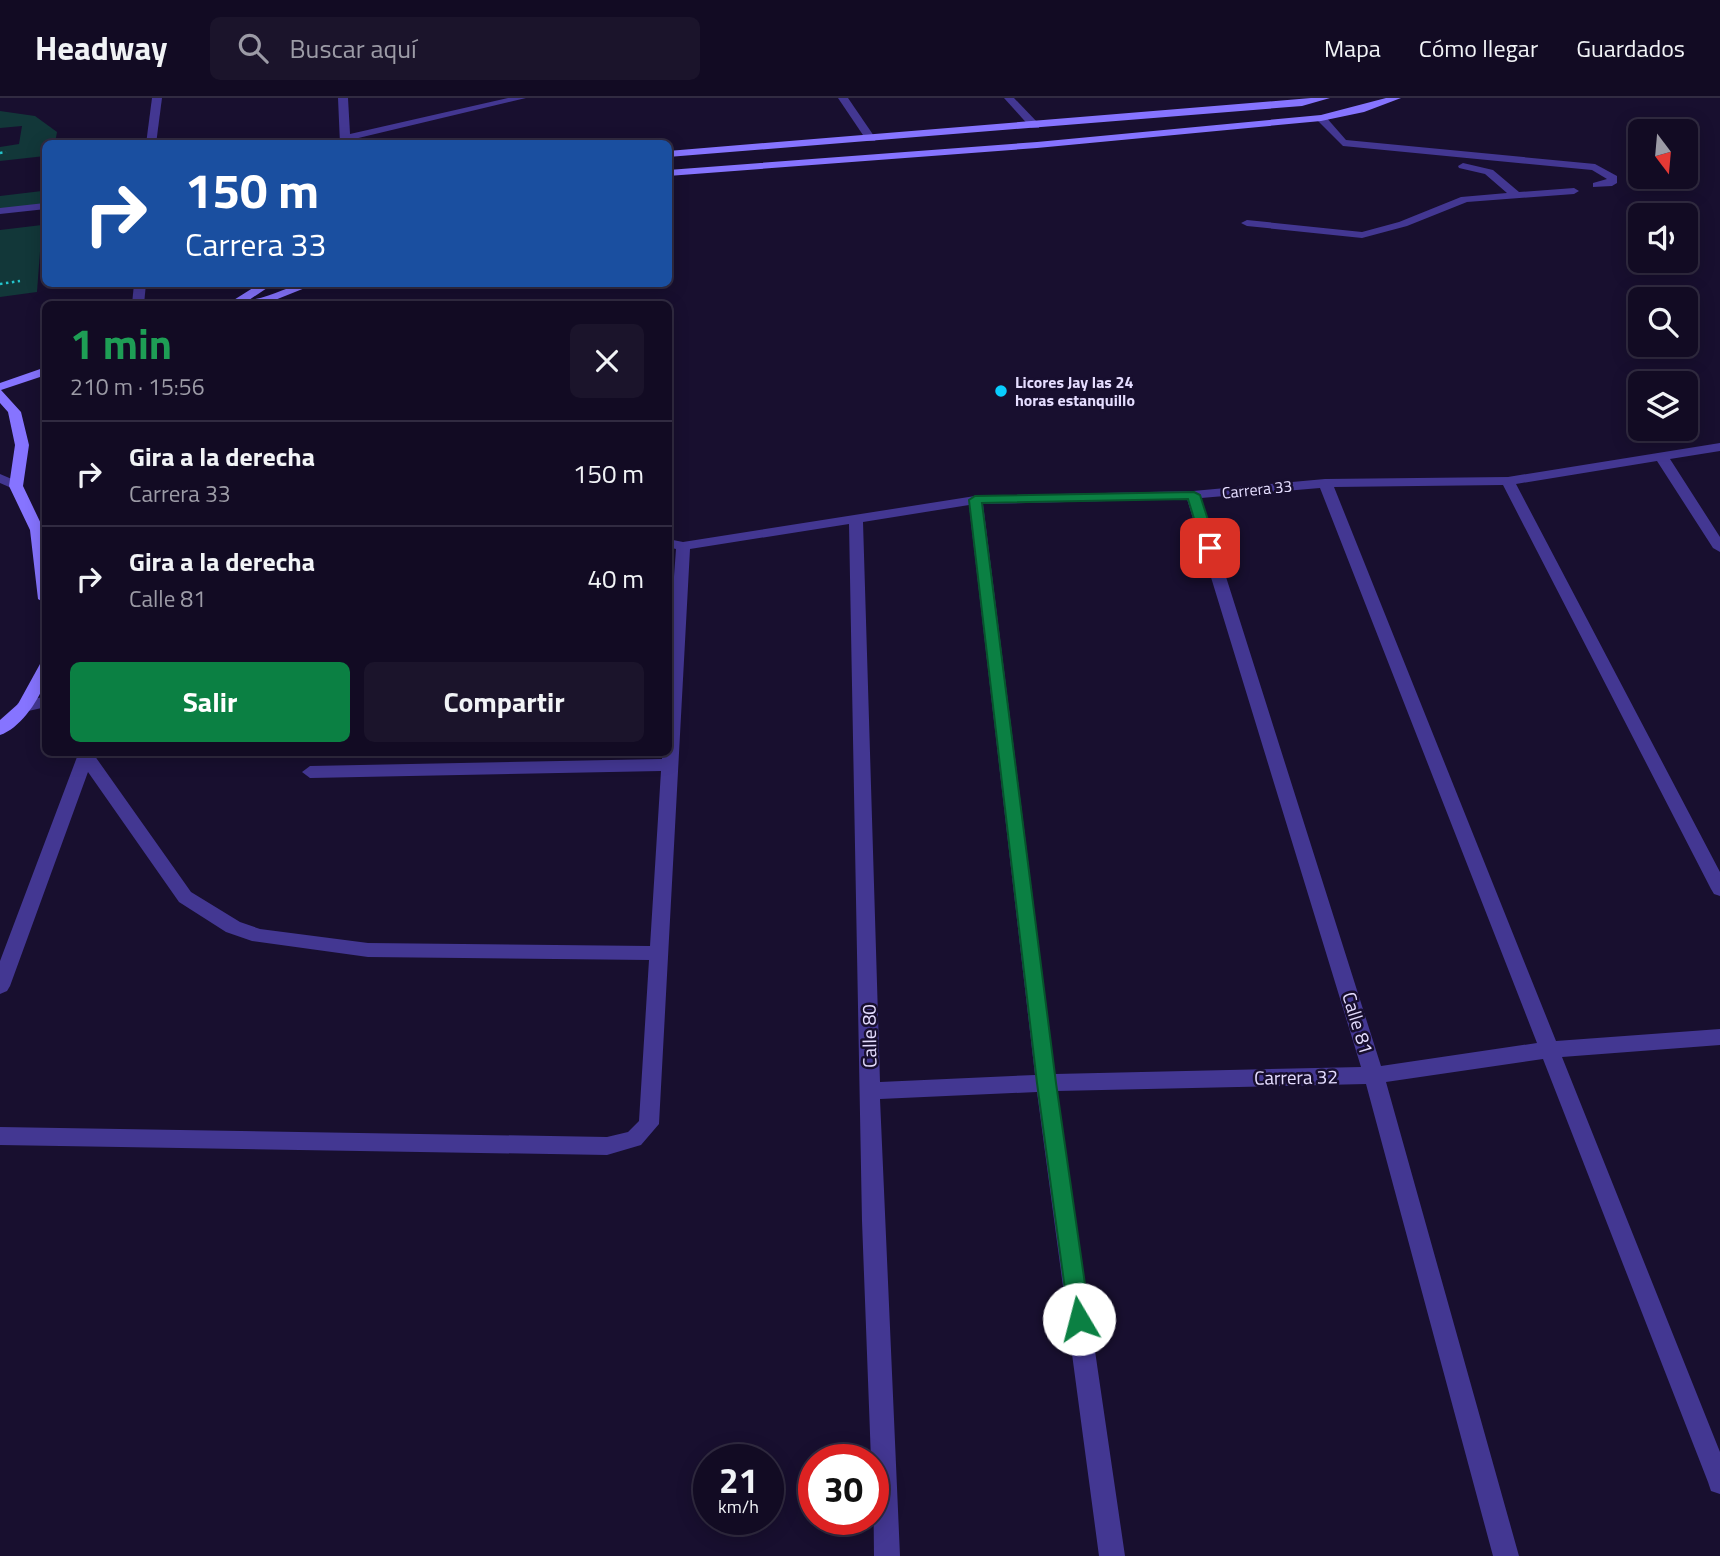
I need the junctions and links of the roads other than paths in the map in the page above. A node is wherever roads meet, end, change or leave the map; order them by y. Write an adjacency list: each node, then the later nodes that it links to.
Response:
1 (157, 98): 12 (street)
2 (344, 98): 13 (street)
3 (521, 98): 14 (street)
4 (843, 98): 11 (street)
5 (1009, 98): 10 (street)
6 (1325, 98): 8 (street)
7 (1396, 98): 9 (street)
8 (1302, 103): 9 (street); 10 (street)
9 (1321, 118): 15 (street); 18 (street)
10 (1035, 126): 11 (street)
11 (871, 139): 16 (street)
12 (152, 140)
13 (345, 140)
14 (349, 140)
15 (1430, 153): 17 (street); 22 (street)
16 (672, 154)
17 (1504, 160): 19 (street); 20 (street)
18 (672, 173)
19 (1524, 173)
20 (1597, 185)
21 (1574, 191): 22 (street)
22 (1516, 194): 25 (street)
23 (42, 205): 24 (street)
24 (0, 211)
25 (1247, 223)
26 (262, 287): 28 (street)
27 (301, 287): 29 (street)
28 (237, 301)
29 (263, 301)
30 (42, 372): 31 (street)
31 (0, 387)
32 (0, 394): 38 (street)
33 (1720, 447): 34 (street, Carrera 33)
34 (1662, 458): 36 (street, Carrera 33); 43 (street)
35 (0, 478): 38 (street)
36 (1508, 481): 37 (street, Carrera 33); 56 (street)
37 (1325, 483): 39 (street, Carrera 33); 60 (street)
38 (16, 486): 44 (street)
39 (1194, 495): 40 (street, Carrera 33); 61 (street, Calle 81)
40 (975, 500): 41 (street, Carrera 33); 62 (street)
41 (856, 517): 42 (street, Carrera 33); 63 (street, Calle 80)
42 (676, 545): 45 (street)
43 (1720, 548)
44 (42, 568)
45 (673, 649): 47 (street)
46 (42, 675): 49 (street)
47 (672, 688)
48 (42, 702): 49 (street)
49 (24, 707): 50 (street)
50 (0, 729)
51 (84, 756): 58 (street)
52 (85, 756): 57 (street)
53 (670, 756): 54 (street)
54 (670, 765): 55 (street); 57 (street)
55 (310, 772)
56 (1720, 889)
57 (660, 953): 64 (street)
58 (0, 986)
59 (1720, 1037): 60 (street, Carrera 32)
60 (1547, 1050): 61 (street, Carrera 32); 65 (street)
61 (1374, 1075): 62 (street, Carrera 32); 68 (street, Calle 81)
62 (1046, 1083): 63 (street, Carrera 32); 67 (street)
63 (870, 1091): 66 (street, Calle 80)
64 (0, 1136)
65 (1720, 1482)
66 (887, 1556)
67 (1112, 1556)
68 (1506, 1556)

